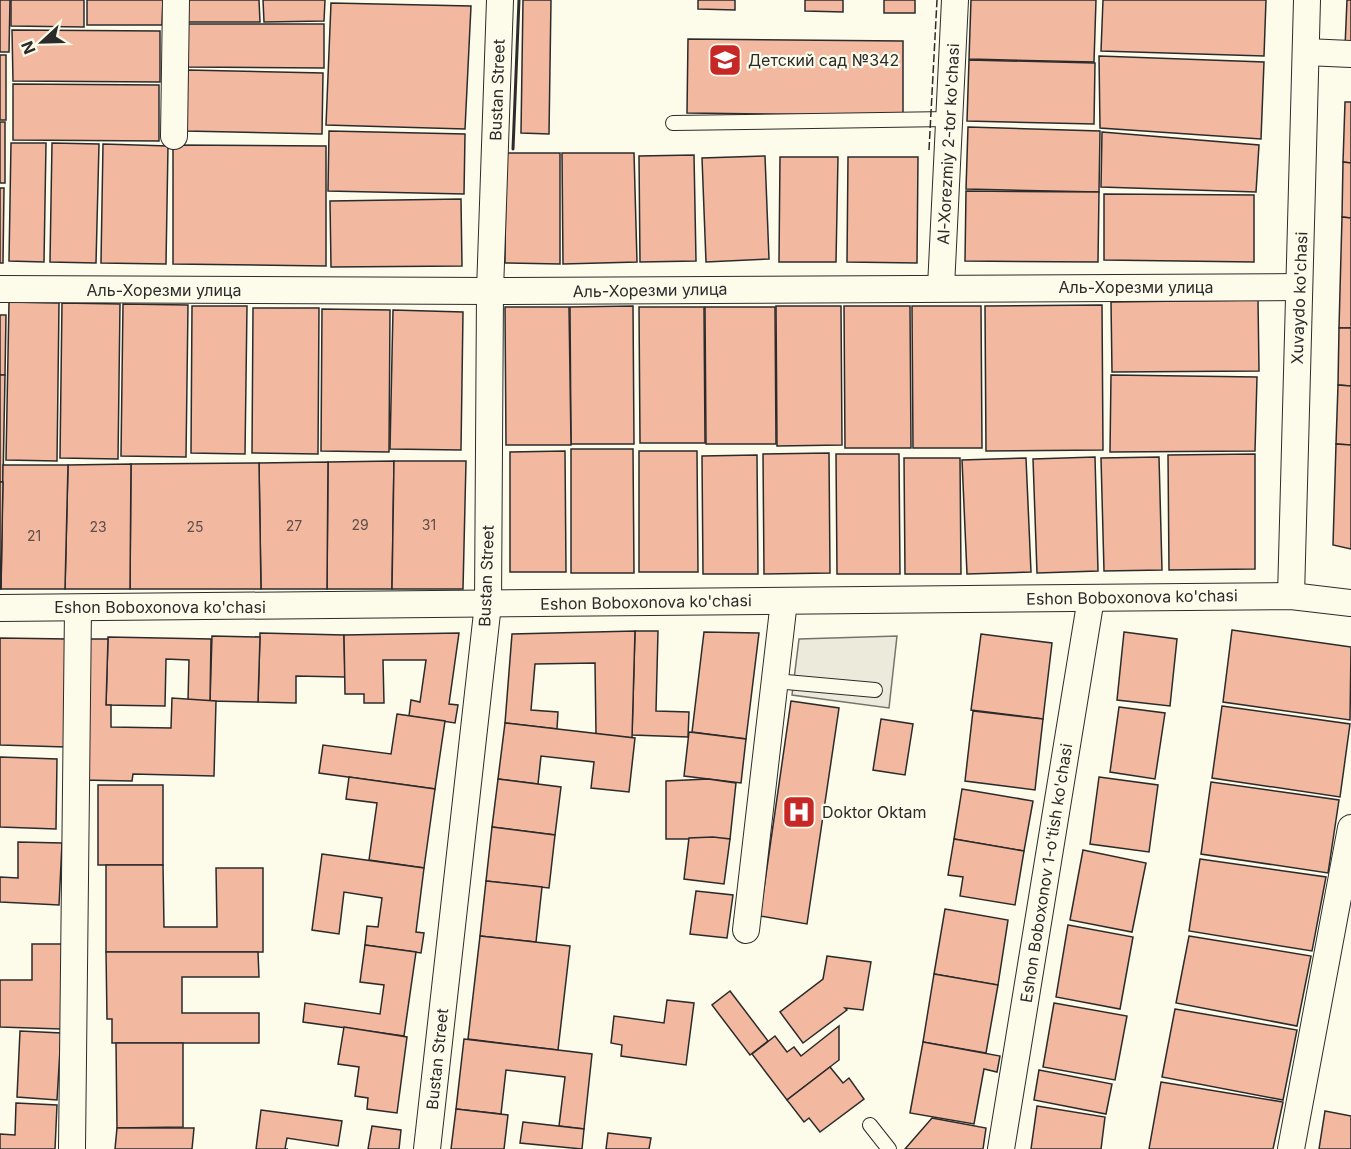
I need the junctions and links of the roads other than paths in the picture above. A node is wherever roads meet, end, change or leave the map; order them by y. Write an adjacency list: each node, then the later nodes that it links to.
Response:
1 (176, 0): 9 (street)
2 (500, 0): 13 (street, Bustаn Street)
3 (955, 0): 7 (street, Al-Xorezmiy 2-tor ko'chasi)
4 (1307, 0): 5 (street, Xuvaydo ko'chasi)
5 (1306, 52): 6 (street); 11 (street, Xuvaydo ko'chasi)
6 (1351, 54)
7 (949, 120): 8 (lane); 10 (street, Al-Xorezmiy 2-tor ko'chasi)
8 (673, 123)
9 (174, 136)
10 (941, 287): 11 (street, Аль-Хорезми улица); 13 (street, Аль-Хорезми улица)
11 (1299, 287): 14 (street, Xuvaydo ko'chasi)
12 (0, 289): 13 (street, Аль-Хорезми улица)
13 (489, 291): 18 (street, Bustаn Street)
14 (1291, 596): 15 (street, Eshon Boboxonova ko'chasi); 17 (street, Eshon Boboxonova ko'chasi)
15 (1091, 598): 16 (street, Eshon Boboxonova ko'chasi); 29 (street, Eshon Boboxonov 1-o'tish ko'chasi)
16 (784, 601): 18 (street, Eshon Boboxonova ko'chasi); 21 (street)
17 (1351, 603)
18 (488, 604): 20 (street, Eshon Boboxonova ko'chasi); 27 (street, Bustаn Street)
19 (0, 608): 20 (street, Eshon Boboxonova ko'chasi)
20 (78, 608): 26 (street)
21 (775, 681): 22 (lane); 24 (street)
22 (874, 690)
23 (1351, 828): 30 (street)
24 (746, 930)
25 (870, 1125): 28 (lane)
26 (72, 1149)
27 (428, 1149)
28 (889, 1149)
29 (1001, 1149)
30 (1291, 1149)

